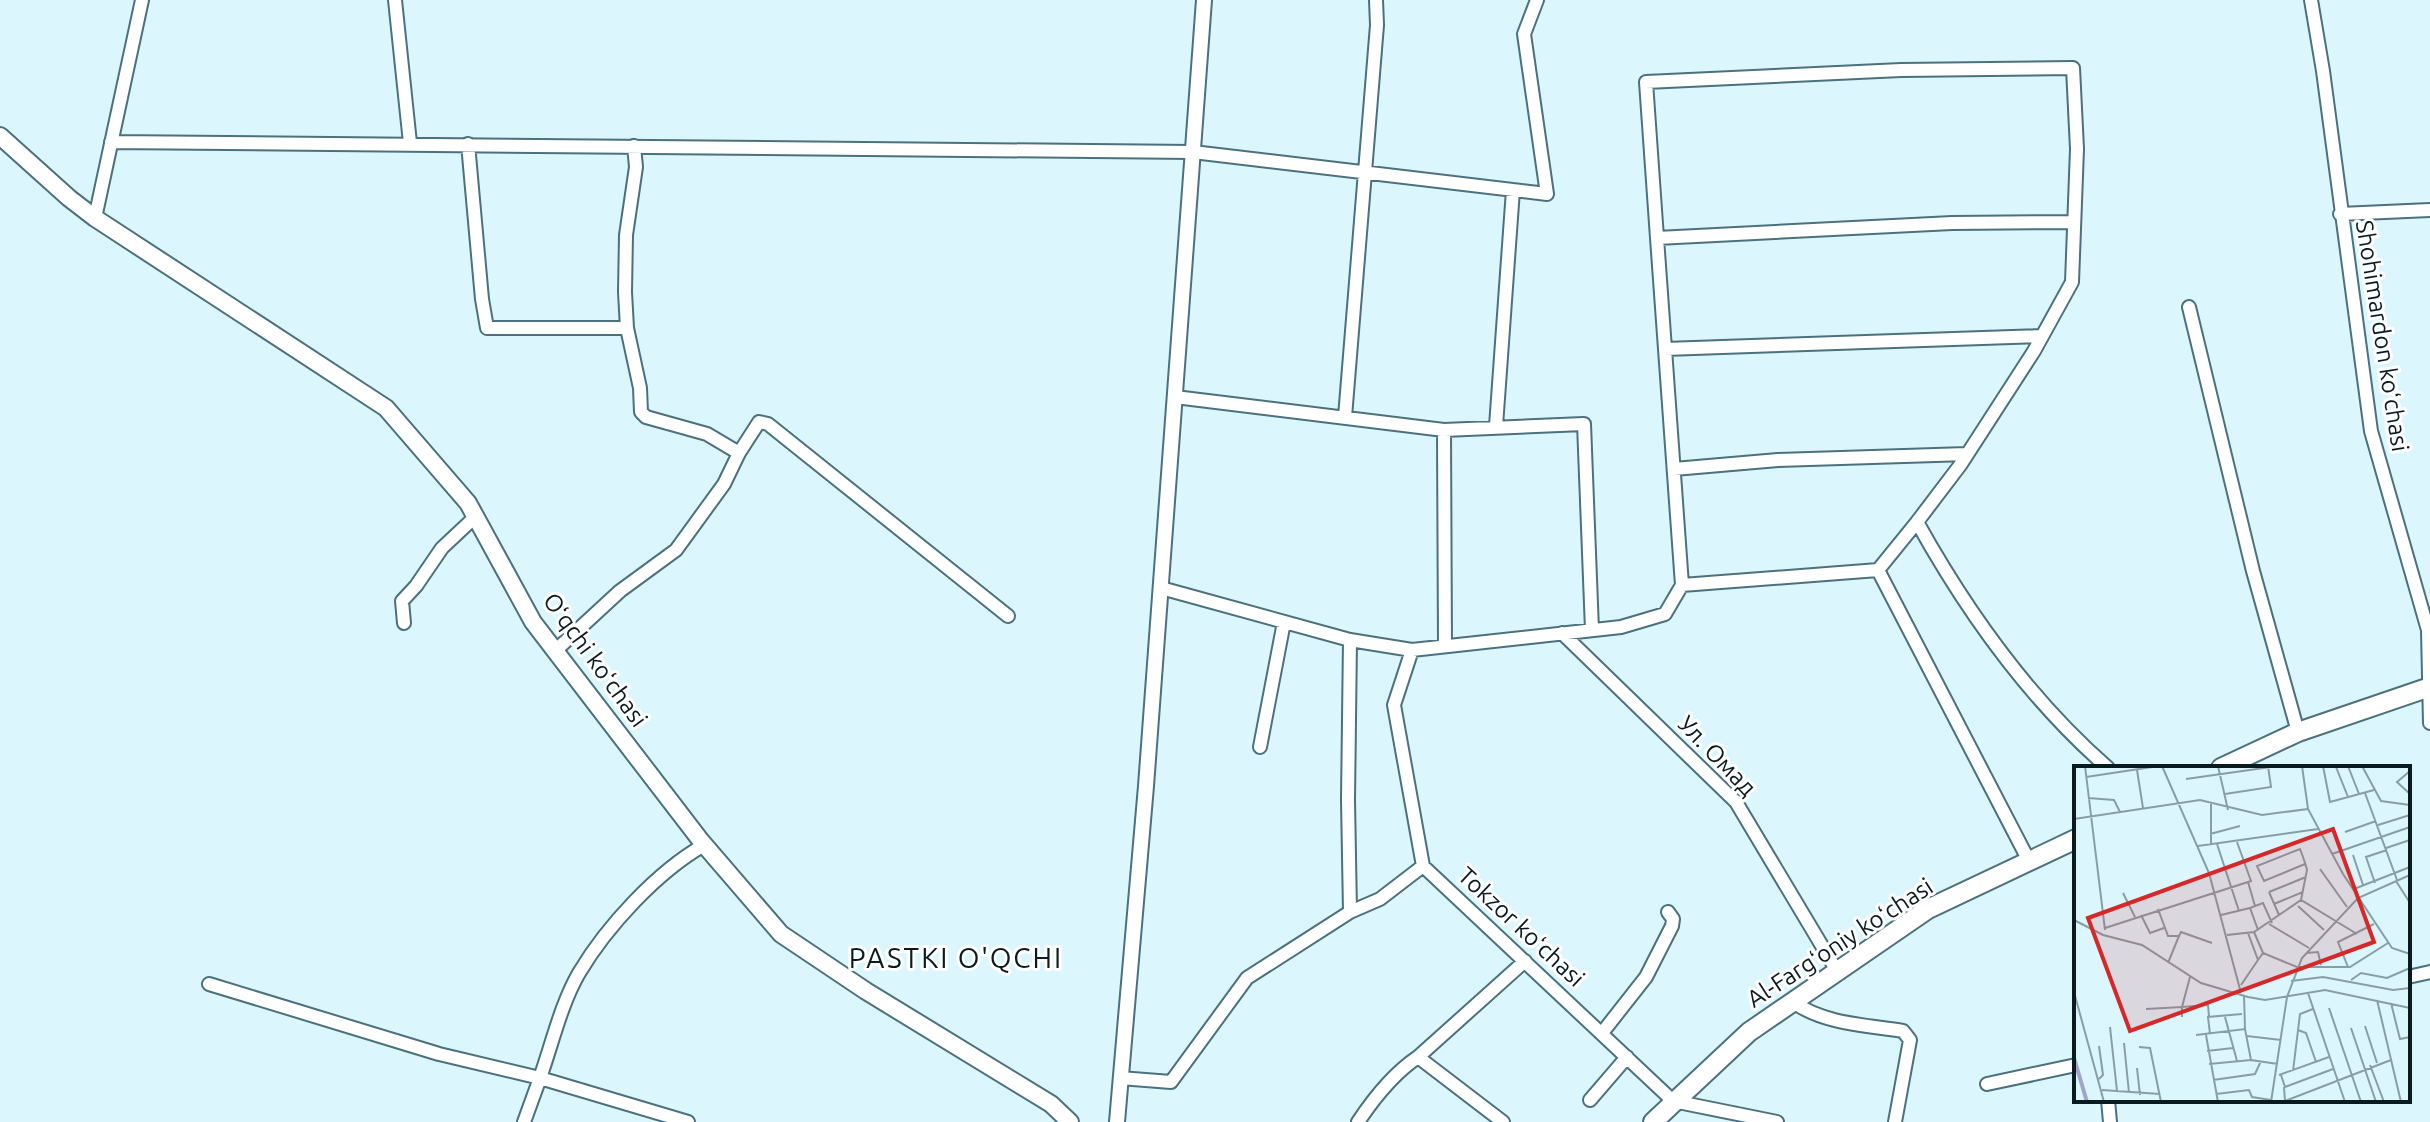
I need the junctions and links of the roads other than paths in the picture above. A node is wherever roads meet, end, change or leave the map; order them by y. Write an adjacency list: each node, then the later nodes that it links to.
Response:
1 (142, 0): 8 (street)
2 (395, 0): 9 (street)
3 (1204, 0): 12 (street)
4 (1376, 0): 13 (street)
5 (1537, 0): 14 (street)
6 (2311, 0): 16 (street, Shohimardon koʻchasi)
7 (0, 136): 17 (main road, Oʻqchi koʻchasi)
8 (111, 142): 9 (street); 17 (street)
9 (410, 143): 10 (street)
10 (468, 144): 11 (street); 21 (street)
11 (634, 146): 12 (street); 21 (street)
12 (1193, 152): 13 (street); 24 (street)
13 (1366, 172): 14 (street); 25 (street)
14 (1513, 190): 26 (street)
15 (2430, 210): 16 (street)
16 (2340, 214): 36 (street, Shohimardon koʻchasi)
17 (95, 218): 31 (main road, Oʻqchi koʻchasi)
18 (2074, 222): 19 (street); 19 (street); 22 (street)
19 (1657, 238): 23 (street)
20 (2189, 307): 48 (street)
21 (627, 328): 28 (street)
22 (2042, 336): 23 (street); 29 (street)
23 (1665, 349): 30 (street)
24 (1175, 397): 25 (street); 35 (street)
25 (1345, 417): 27 (street)
26 (1496, 426): 27 (street); 40 (street)
27 (1444, 430): 43 (street)
28 (739, 453): 37 (street); 45 (street)
29 (1967, 454): 30 (street); 32 (street)
30 (1674, 469): 34 (street)
31 (475, 517): 39 (street); 45 (main road, Oʻqchi koʻchasi)
32 (1917, 522): 33 (street); 50 (street)
33 (1878, 570): 34 (street); 54 (street)
34 (1682, 585): 40 (street)
35 (1161, 588): 38 (street); 69 (street)
36 (2424, 594): 46 (street, Shohimardon koʻchasi)
37 (1008, 616)
38 (1284, 622): 42 (street); 49 (street)
39 (404, 623)
40 (1592, 630): 41 (street)
41 (1562, 633): 43 (street); 59 (street, Ул. Омад)
42 (1350, 640): 44 (street); 56 (street)
43 (1445, 646): 44 (street)
44 (1412, 650): 55 (street, Tokzor koʻchasi)
45 (555, 651): 53 (main road, Oʻqchi koʻchasi)
46 (2429, 687): 47 (street, Shohimardon koʻchasi); 48 (main road)
47 (2430, 723)
48 (2298, 732): 51 (main road)
49 (1260, 747)
50 (2106, 766)
51 (2225, 766)
52 (2074, 840): 54 (main road, Al-Fargʻoniy koʻchasi)
53 (704, 845): 68 (street); 76 (main road, Oʻqchi koʻchasi)
54 (2029, 861): 59 (main road, Al-Fargʻoniy koʻchasi)
55 (1423, 866): 56 (street); 58 (street, Tokzor koʻchasi)
56 (1350, 912): 69 (street)
57 (1668, 912): 64 (street)
58 (1525, 961): 64 (street, Tokzor koʻchasi); 65 (street)
59 (1837, 971): 63 (main road, Al-Fargʻoniy koʻchasi)
60 (2430, 972): 61 (street)
61 (2410, 977)
62 (209, 984): 68 (street)
63 (1793, 1002): 72 (main road, Al-Fargʻoniy koʻchasi); 82 (street)
64 (1602, 1033): 66 (street, Tokzor koʻchasi)
65 (1418, 1057): 78 (street); 79 (street)
66 (1627, 1057): 71 (street); 72 (street, Tokzor koʻchasi)
67 (2074, 1065): 70 (street)
68 (540, 1078): 74 (street); 75 (street)
69 (1120, 1078): 77 (street)
70 (1987, 1084)
71 (1590, 1100)
72 (1673, 1101): 80 (main road, Al-Fargʻoniy koʻchasi); 81 (street)
73 (2108, 1102): 83 (street)
74 (524, 1122)
75 (688, 1122)
76 (1070, 1122)
77 (1117, 1122)
78 (1358, 1122)
79 (1503, 1122)
80 (1653, 1122)
81 (1777, 1122)
82 (1895, 1122)
83 (2110, 1122)

